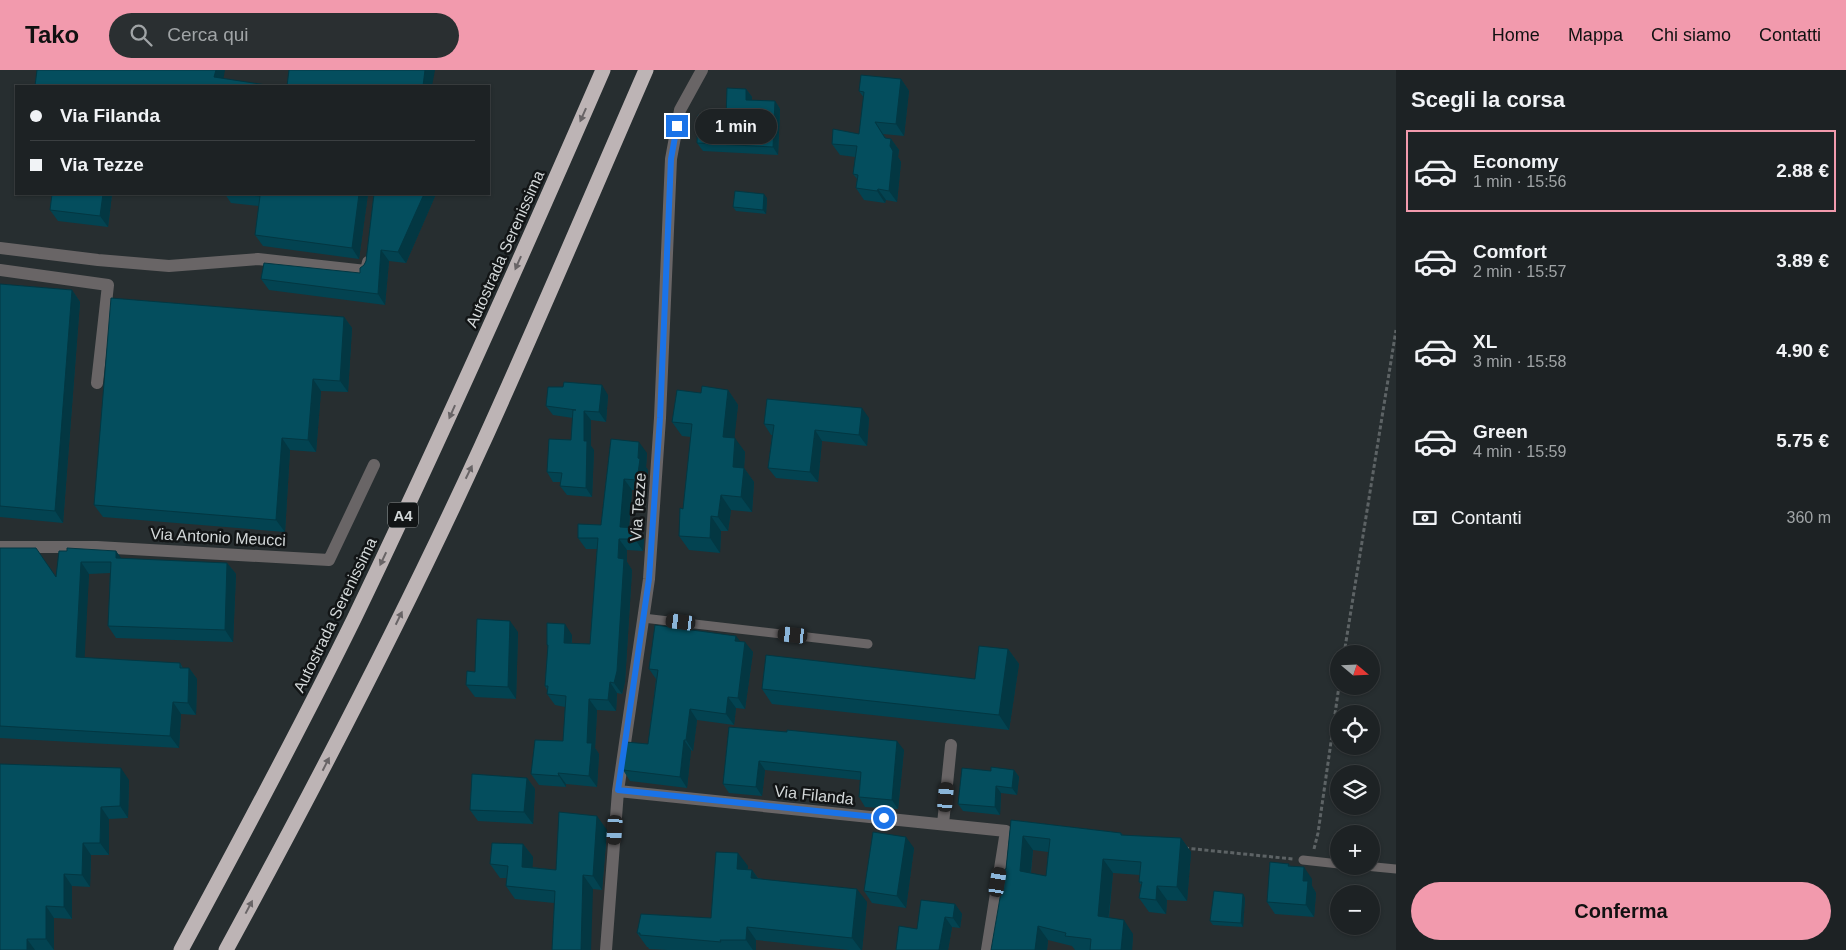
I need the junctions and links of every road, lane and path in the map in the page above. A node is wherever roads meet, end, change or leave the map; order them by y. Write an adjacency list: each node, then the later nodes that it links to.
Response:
1 (603, 70): 23 (highway, Autostrada Serenissima / A4, one-way to 23)
2 (646, 70): 24 (highway, A4, one-way to 2)
3 (702, 70): 11 (street, Via Tezze)
4 (0, 248): 5 (street)
5 (369, 252)
6 (0, 270): 8 (street)
7 (1396, 330): 13 (path)
8 (97, 383)
9 (374, 464): 10 (street, Via Antonio Meucci)
10 (0, 547)
11 (644, 618): 12 (lane); 16 (street, Via Tezze)
12 (868, 644)
13 (1345, 645)
14 (1338, 695): 19 (path)
15 (951, 745): 17 (street)
16 (618, 790): 17 (street, Via Filanda); 25 (street, Via Tezze)
17 (943, 824): 26 (street, Via Filanda)
18 (1184, 848): 19 (path)
19 (1303, 860): 20 (lane)
20 (1330, 863)
21 (1380, 867): 22 (lane)
22 (1396, 869)
23 (181, 950)
24 (226, 950)
25 (606, 950)
26 (987, 950)

